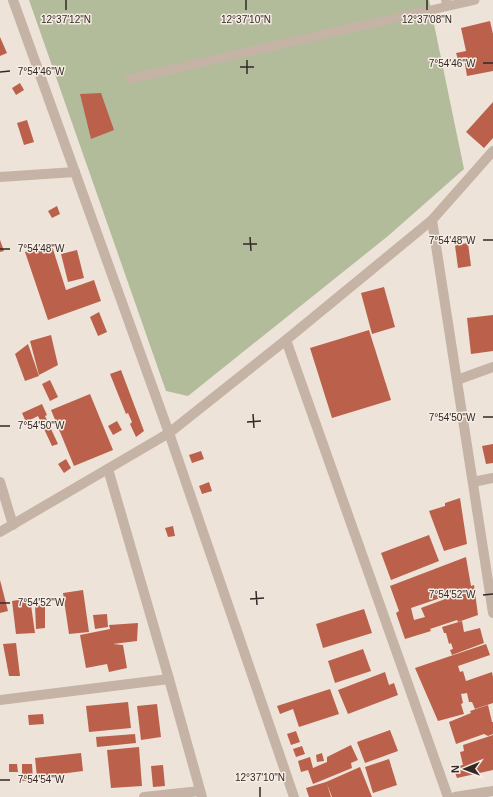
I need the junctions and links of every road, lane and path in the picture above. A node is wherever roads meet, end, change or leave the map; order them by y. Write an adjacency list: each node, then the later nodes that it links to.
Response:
1 (14, 0): 6 (street)
2 (475, 0): 3 (lane)
3 (447, 3): 4 (lane)
4 (128, 79)
5 (493, 151): 8 (street)
6 (75, 172): 7 (street); 12 (street)
7 (0, 177)
8 (432, 220): 9 (street); 11 (street)
9 (286, 340): 12 (street); 26 (street)
10 (493, 367): 11 (street)
11 (457, 380): 16 (street)
12 (169, 433): 13 (street); 25 (street)
13 (108, 469): 17 (street); 20 (street)
14 (493, 478): 16 (street)
15 (0, 482): 17 (street)
16 (472, 482): 19 (street)
17 (13, 525): 18 (street)
18 (0, 532)
19 (493, 613)
20 (169, 679): 21 (street); 23 (street)
21 (0, 700)
22 (493, 791): 27 (street)
23 (201, 794): 24 (street)
24 (144, 797)
25 (294, 797)
26 (448, 797)
27 (455, 797)

